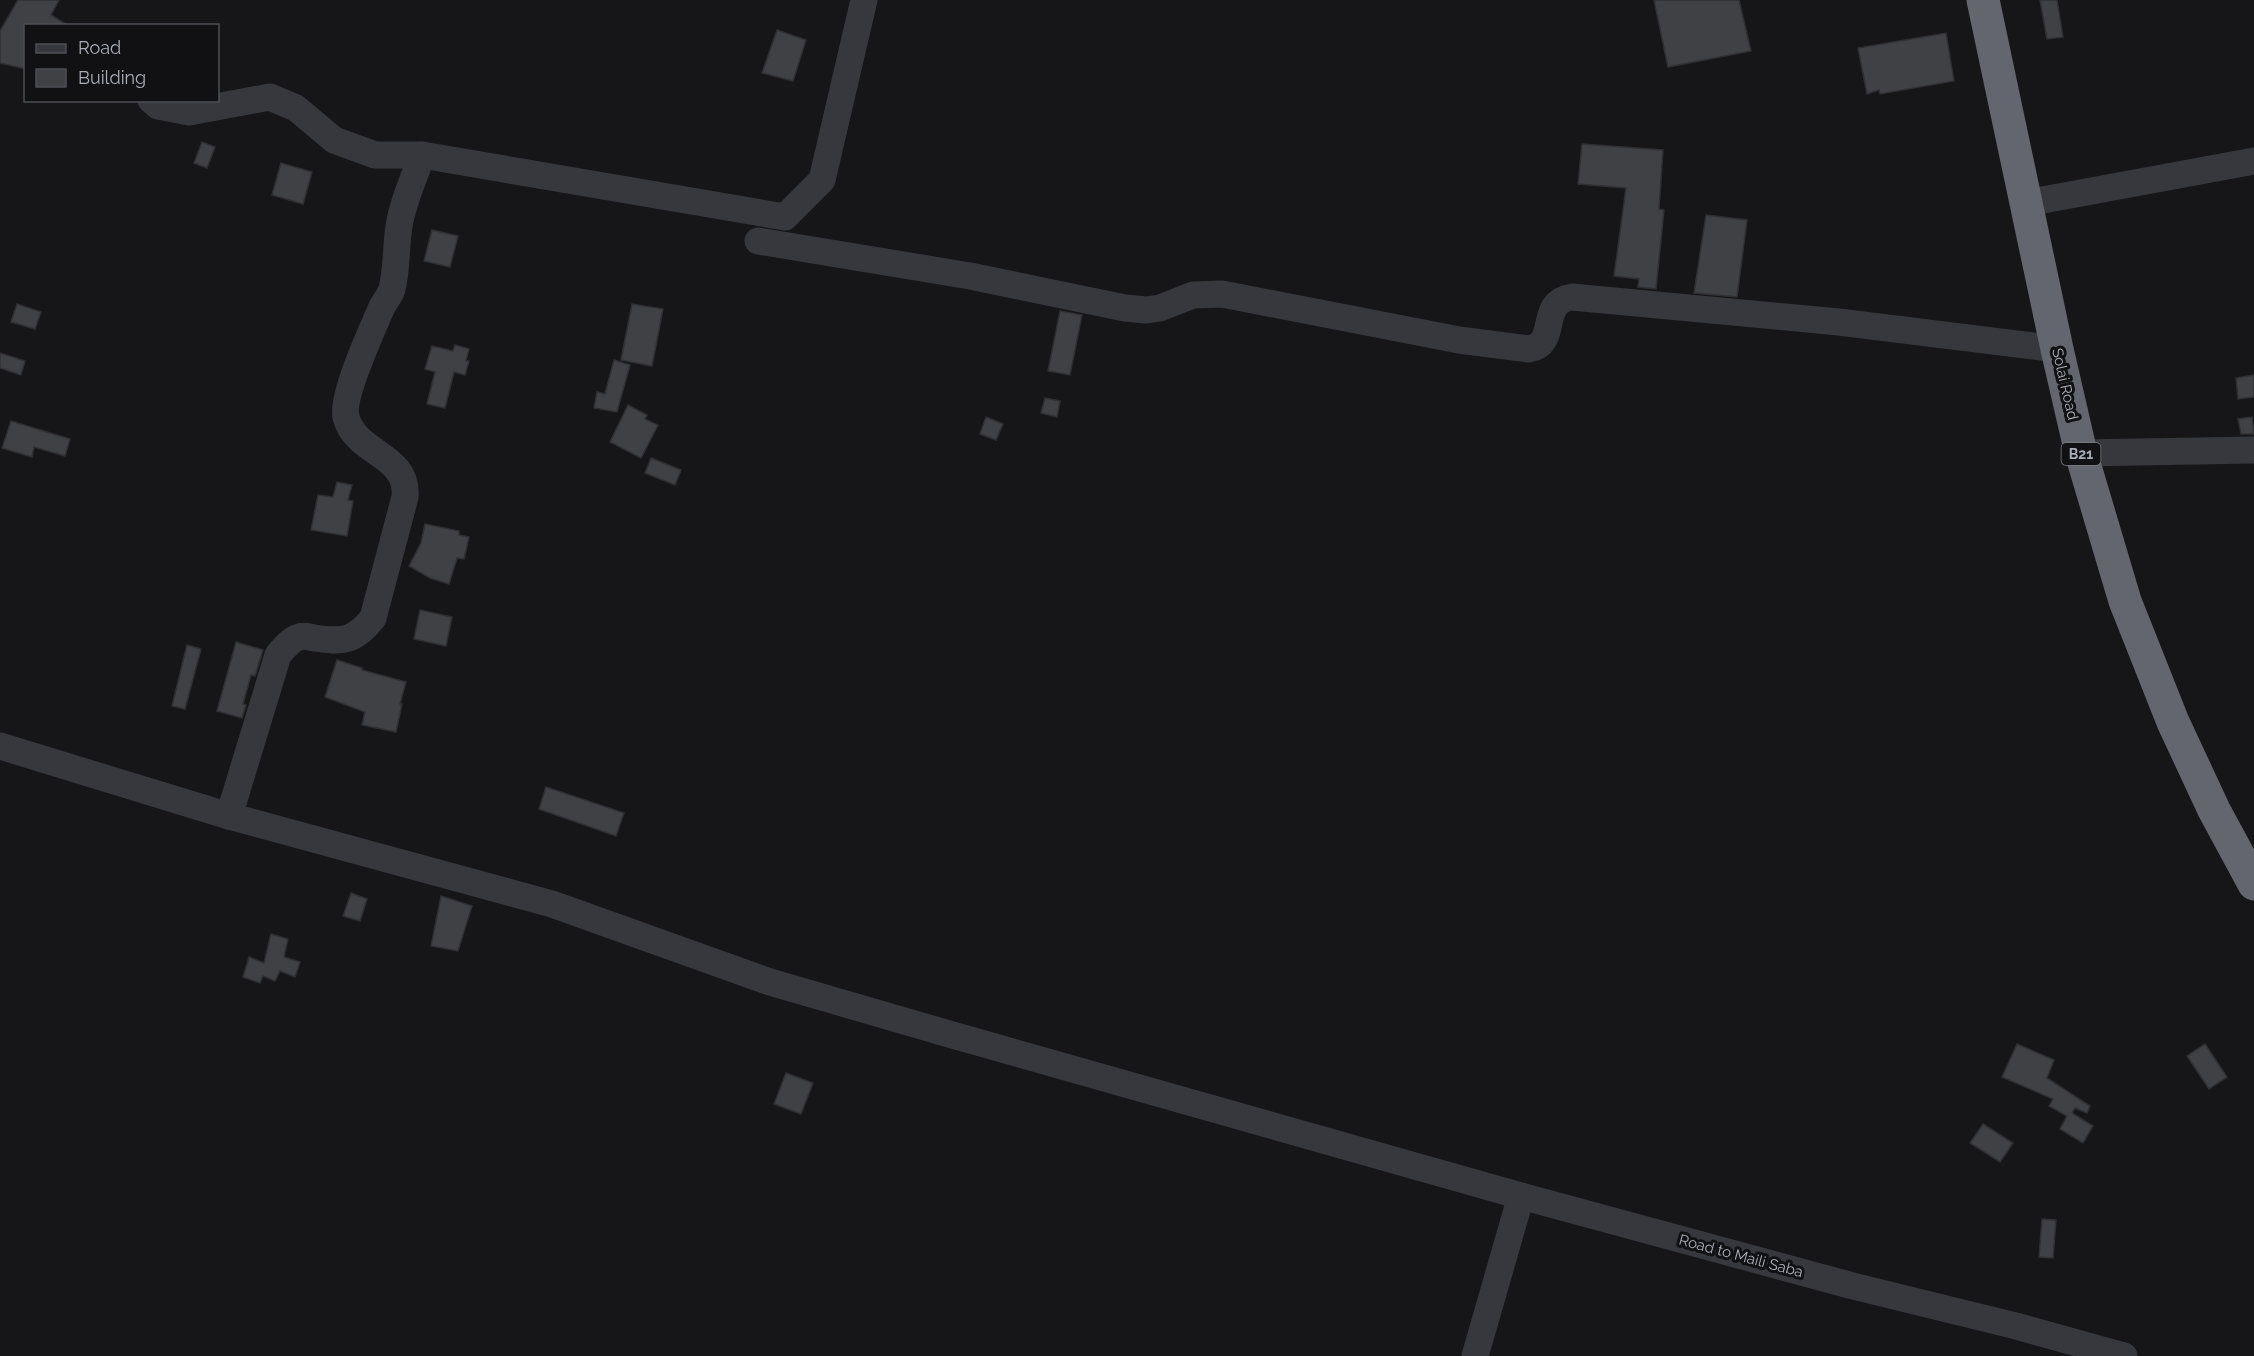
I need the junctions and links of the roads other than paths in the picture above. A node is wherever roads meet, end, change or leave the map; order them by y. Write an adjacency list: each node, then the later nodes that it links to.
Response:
1 (864, 0): 4 (street)
2 (1983, 0): 6 (highway, Solai Road / B21)
3 (154, 102): 4 (street)
4 (422, 155): 12 (street)
5 (2254, 160): 6 (street)
6 (2027, 202): 8 (highway, Solai Road / B21)
7 (758, 241): 8 (street)
8 (2057, 349): 10 (highway, Solai Road / B21)
9 (2254, 450): 10 (street)
10 (2081, 453): 13 (highway, Solai Road / B21)
11 (0, 746): 12 (street, Road to Maili Saba)
12 (229, 816): 14 (street, Road to Maili Saba)
13 (2254, 884)
14 (1521, 1196): 15 (street); 16 (street, Road to Maili Saba)
15 (1475, 1356)
16 (2124, 1356)

